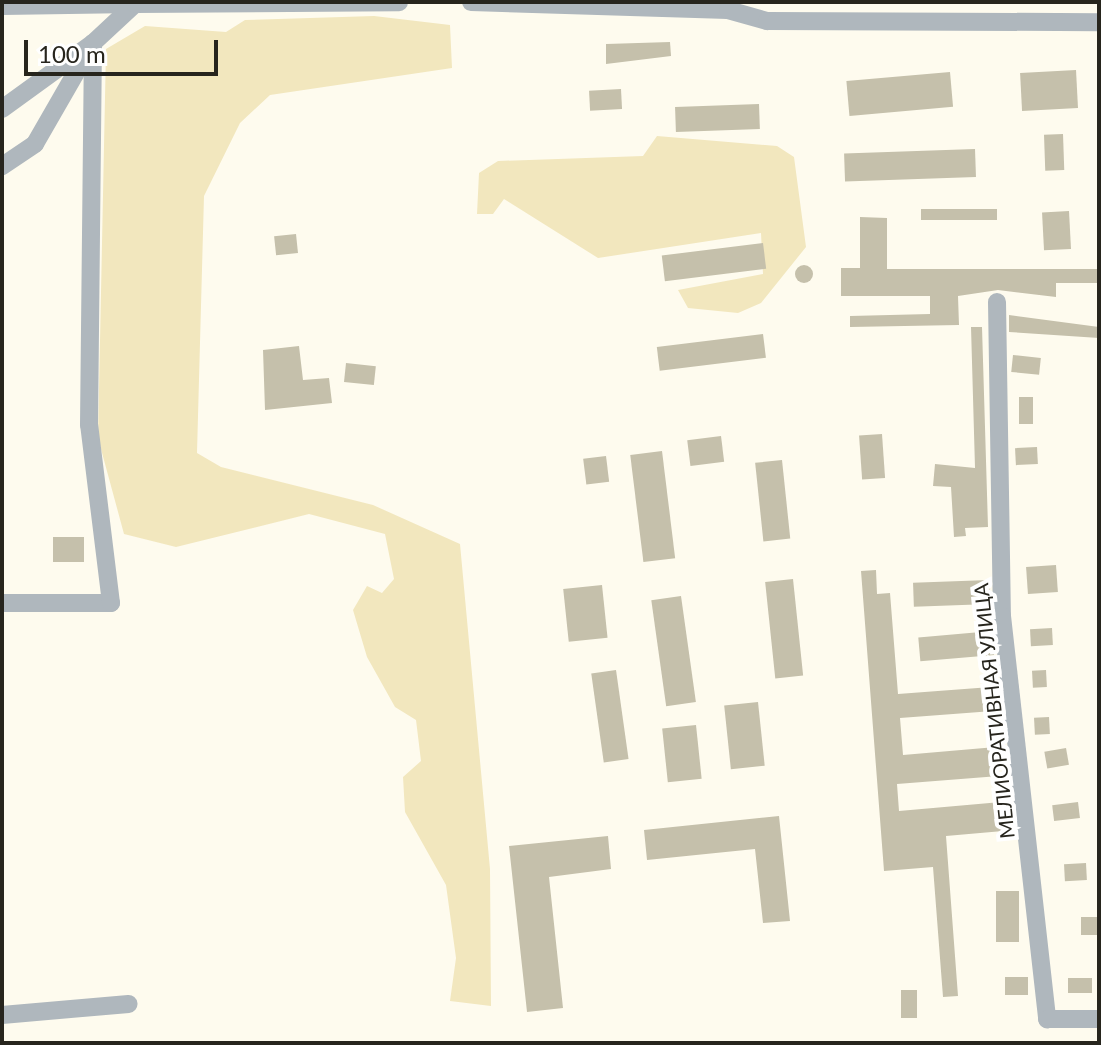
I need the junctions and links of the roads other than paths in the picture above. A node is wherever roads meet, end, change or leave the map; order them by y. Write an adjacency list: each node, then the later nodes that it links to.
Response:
1 (399, 2): 3 (street)
2 (471, 2): 5 (street)
3 (135, 4): 4 (street); 6 (street)
4 (2, 6)
5 (1099, 22)
6 (93, 43): 7 (street); 8 (street); 10 (street)
7 (2, 109)
8 (2, 166)
9 (997, 302): 13 (street, МЕЛИОРАТИВНАЯ УЛИЦА)
10 (2, 603)
11 (129, 1004): 12 (street)
12 (2, 1015)
13 (1099, 1019)

